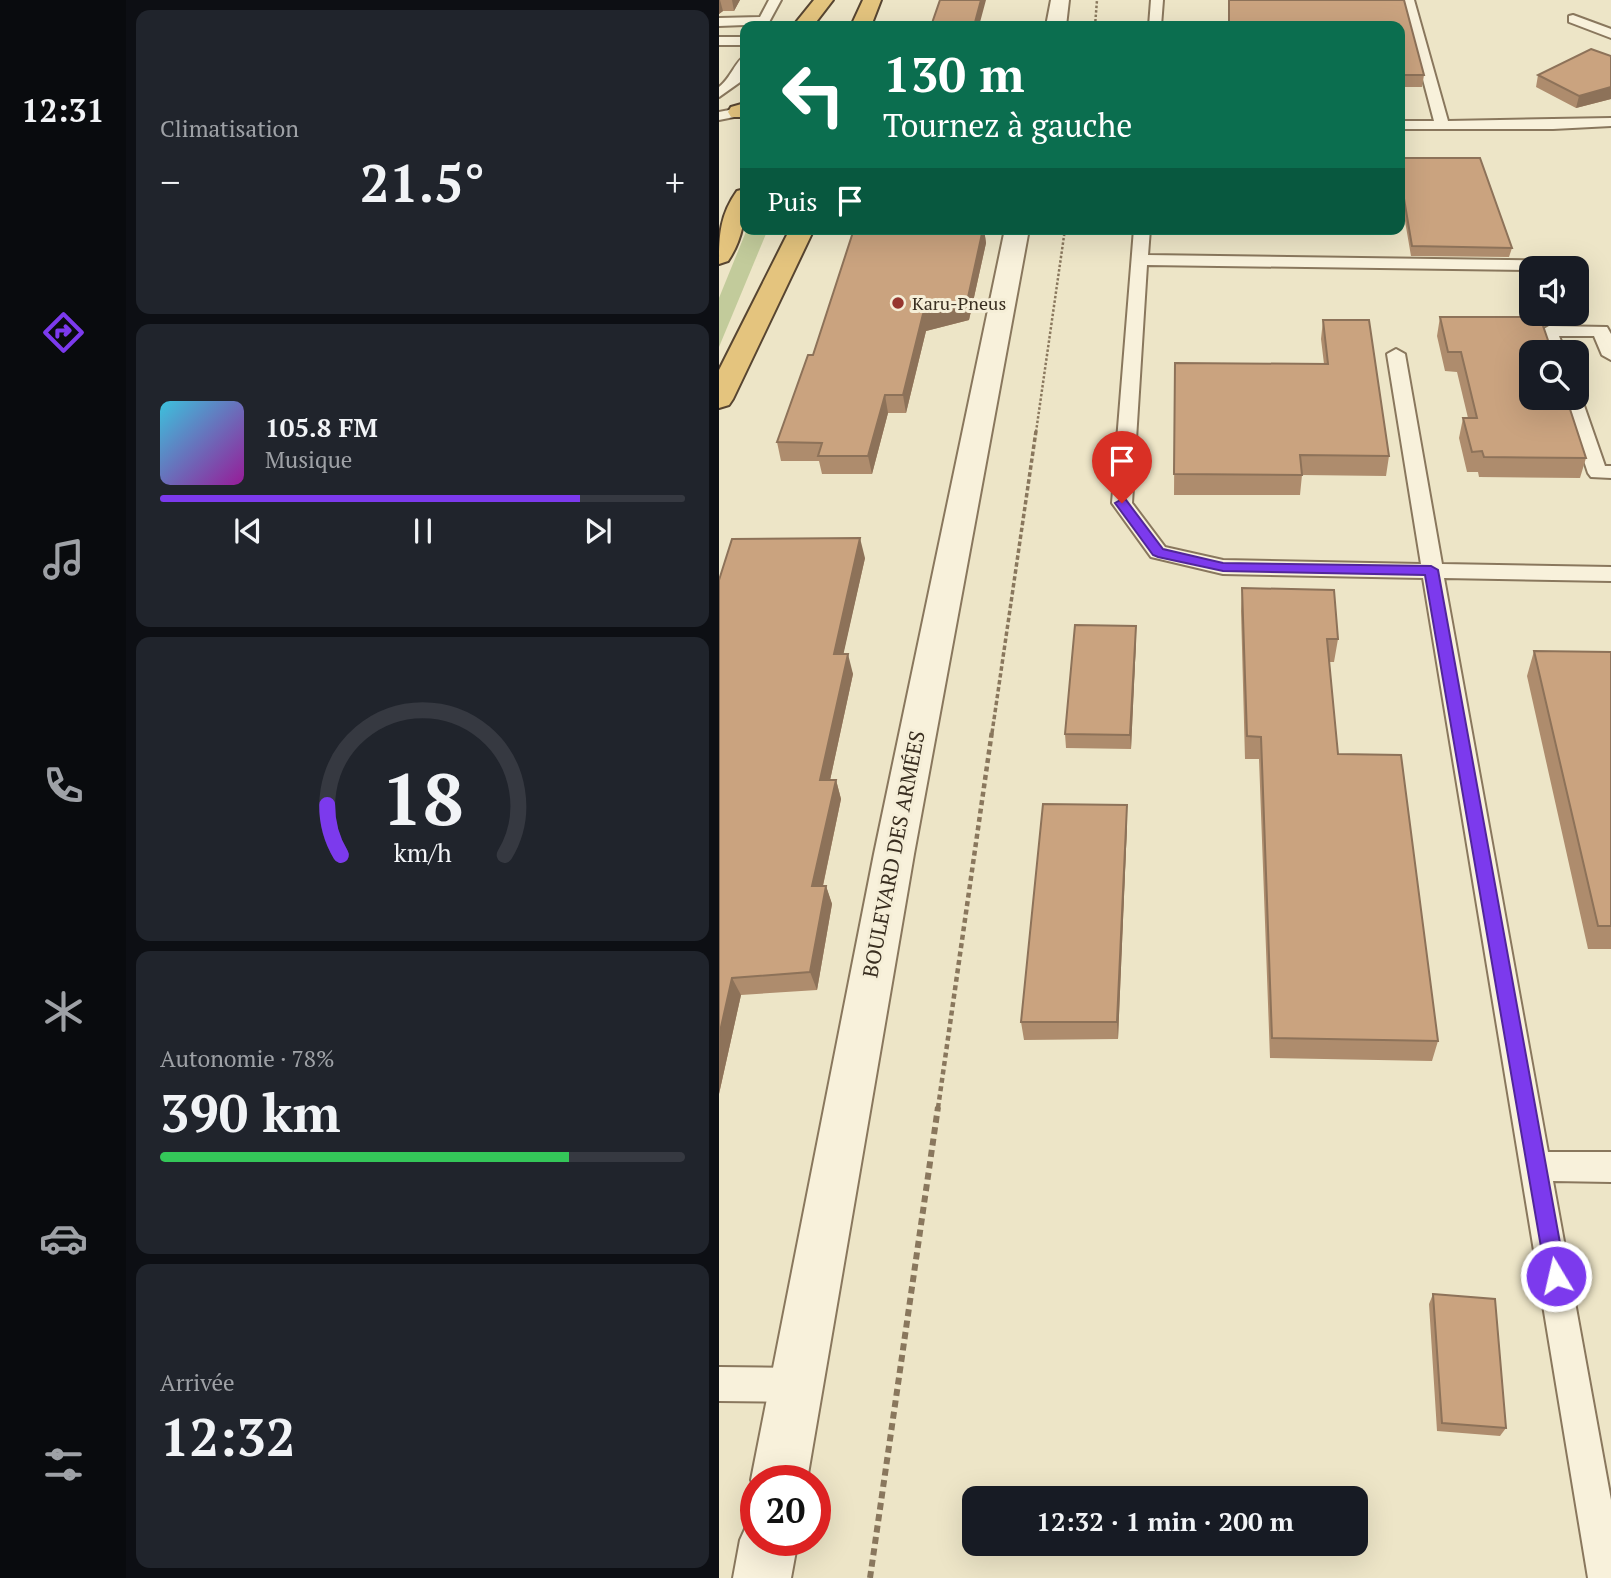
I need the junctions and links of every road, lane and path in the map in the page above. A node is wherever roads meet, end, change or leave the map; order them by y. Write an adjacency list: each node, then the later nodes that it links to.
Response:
1 (775, 0): 10 (lane)
2 (824, 0): 11 (highway)
3 (834, 0): 12 (highway)
4 (872, 0): 13 (highway)
5 (1060, 0): 14 (street)
6 (1097, 0): 15 (path)
7 (1157, 0): 16 (lane)
8 (1408, 0): 26 (lane)
9 (1573, 19): 19 (lane)
10 (764, 21)
11 (807, 21)
12 (824, 21)
13 (863, 21)
14 (1057, 21)
15 (1095, 21)
16 (1155, 21)
17 (719, 22): 18 (lane)
18 (740, 23)
19 (1611, 34)
20 (719, 41): 21 (lane)
21 (740, 41)
22 (740, 70): 23 (lane)
23 (719, 93)
24 (1611, 122): 26 (lane)
25 (1405, 125): 26 (lane)
26 (1442, 125)
27 (740, 208): 33 (highway)
28 (782, 235): 39 (highway)
29 (799, 235): 39 (highway)
30 (1016, 235): 47 (street, BOULEVARD DES ARMÉES)
31 (1064, 235): 51 (path)
32 (1142, 235): 34 (lane)
33 (719, 256)
34 (1140, 260): 35 (lane); 42 (lane)
35 (1519, 265)
36 (1552, 340): 38 (lane)
37 (1396, 354): 42 (lane)
38 (1611, 355)
39 (719, 398)
40 (1576, 410): 41 (lane)
41 (1611, 472)
42 (1431, 570): 43 (lane); 44 (lane)
43 (1611, 574)
44 (1538, 1166): 45 (lane); 52 (lane)
45 (1611, 1167)
46 (719, 1384): 47 (lane)
47 (796, 1385): 48 (street, BOULEVARD DES ARMÉES)
48 (783, 1465)
49 (766, 1556): 50 (street)
50 (762, 1578)
51 (870, 1578)
52 (1606, 1578)

